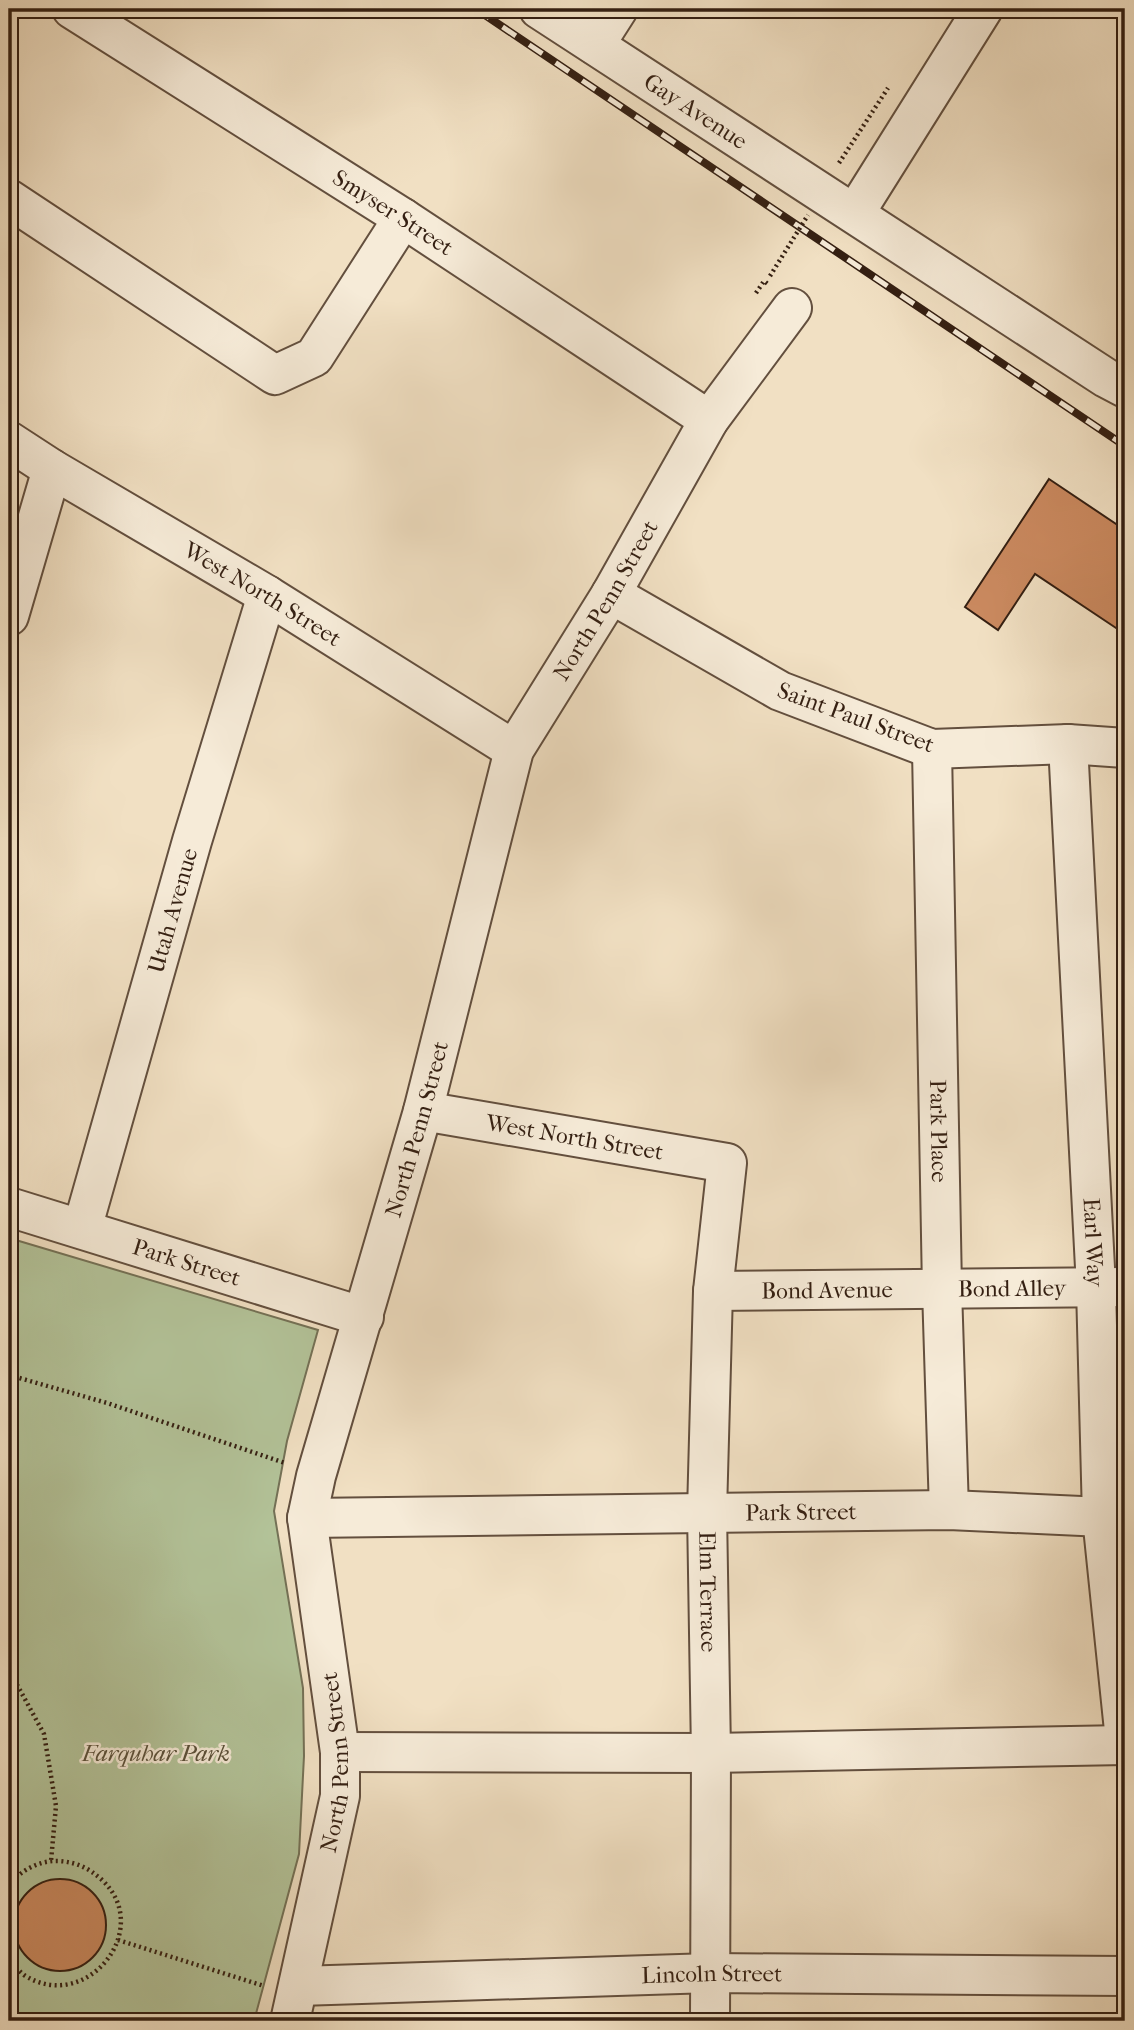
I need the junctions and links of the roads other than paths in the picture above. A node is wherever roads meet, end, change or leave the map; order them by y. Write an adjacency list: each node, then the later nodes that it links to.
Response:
1 (72, 9): 8 (street, Smyser Street)
2 (538, 9): 5 (street, Gay Avenue)
3 (618, 9): 5 (street)
4 (984, 9): 7 (street)
5 (595, 45): 7 (street, Gay Avenue)
6 (9, 199): 8 (street)
7 (855, 213): 10 (street, Gay Avenue)
8 (403, 218): 11 (street, Smyser Street)
9 (792, 308): 11 (street, North Penn Street)
10 (1125, 388)
11 (709, 420): 14 (street, North Penn Street)
12 (9, 441): 13 (street, West North Street)
13 (52, 469): 15 (street, West North Street); 16 (street)
14 (611, 594): 19 (street, Saint Paul Street); 20 (street, North Penn Street)
15 (267, 595): 20 (street, West North Street); 24 (street, Utah Avenue)
16 (9, 616)
17 (1068, 744): 18 (street, Saint Paul Street); 19 (street, Saint Paul Street); 25 (street, Earl Way)
18 (1125, 748)
19 (932, 749): 26 (street, Park Place)
20 (514, 750): 21 (street, North Penn Street)
21 (423, 1111): 22 (street, West North Street); 28 (street, North Penn Street)
22 (727, 1164): 27 (street, Elm Terrace)
23 (9, 1208): 24 (street, Park Street)
24 (82, 1229): 28 (street, Park Street)
25 (1111, 1287): 26 (street, Bond Alley); 31 (street, Earl Way)
26 (942, 1289): 27 (street, Bond Avenue); 29 (street, Park Place)
27 (713, 1290): 30 (street, Elm Terrace)
28 (364, 1317): 32 (street, North Penn Street)
29 (949, 1510): 30 (street, Park Street); 31 (street, Park Street)
30 (707, 1512): 32 (street, Park Street); 35 (street, Elm Terrace)
31 (1113, 1517): 33 (street, Earl Way)
32 (307, 1518): 34 (street, North Penn Street)
33 (1125, 1742): 35 (street)
34 (340, 1752): 35 (street); 38 (street, North Penn Street)
35 (711, 1753): 36 (street, Elm Terrace)
36 (711, 1973): 37 (street, Lincoln Street); 38 (street, Lincoln Street); 39 (street, Elm Terrace)
37 (1125, 1976)
38 (287, 1999)
39 (710, 2021)

